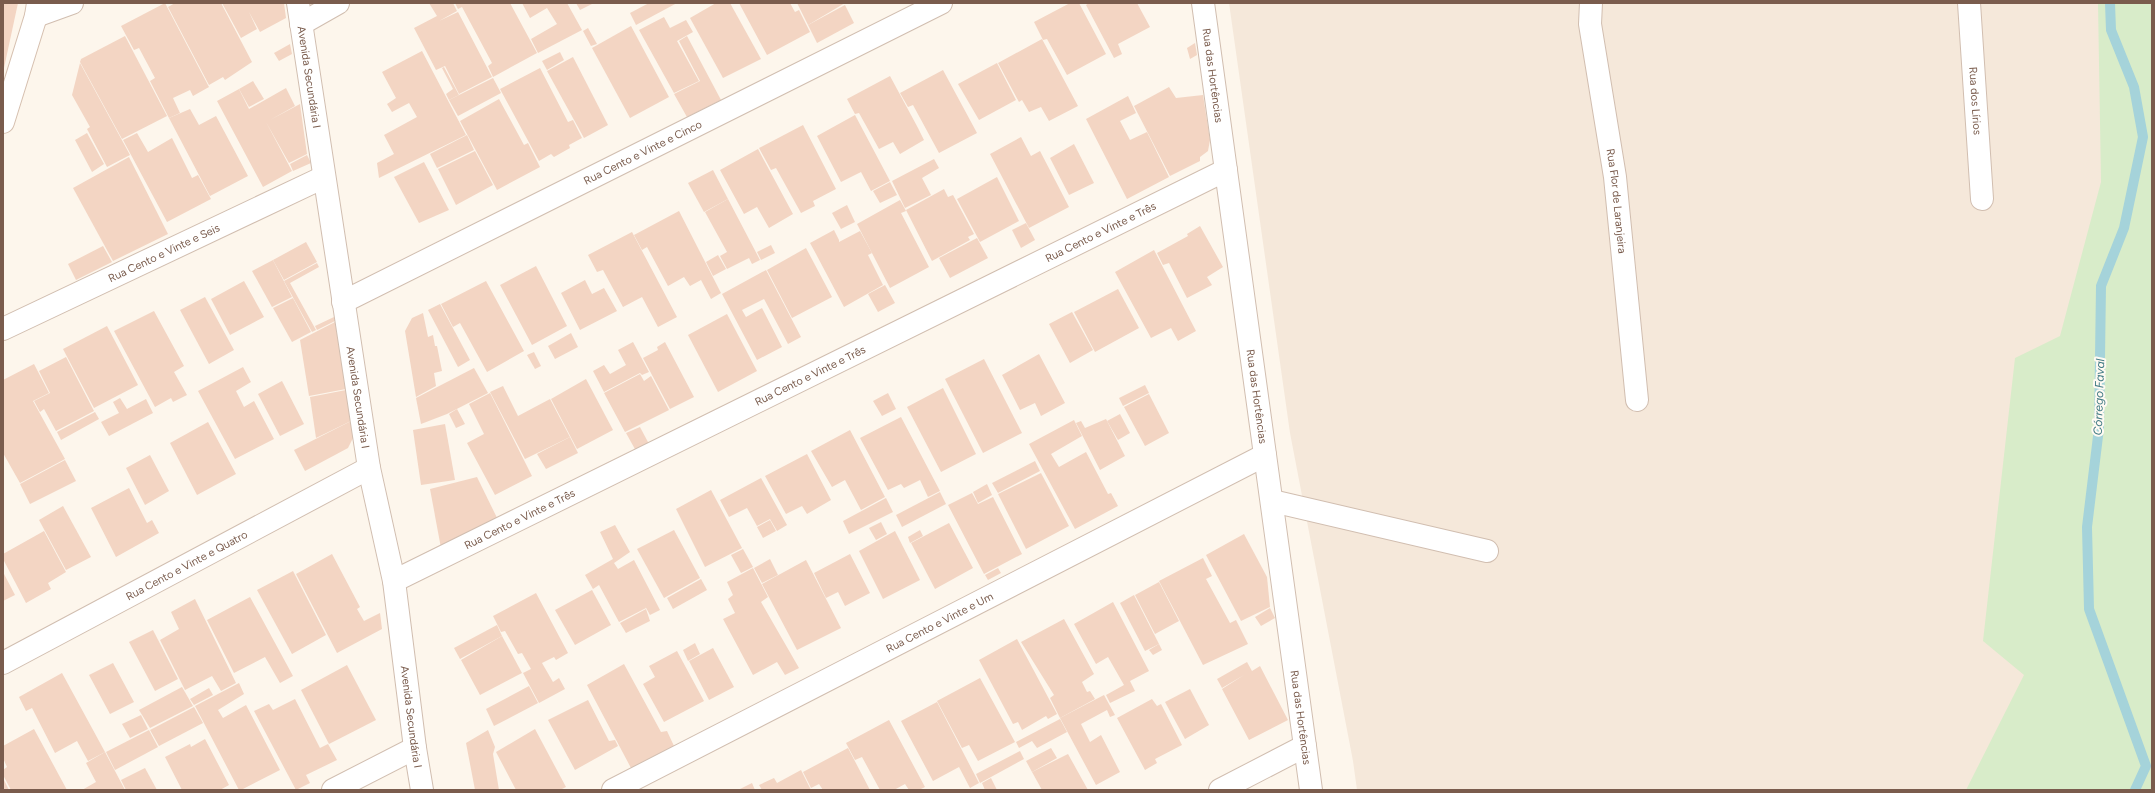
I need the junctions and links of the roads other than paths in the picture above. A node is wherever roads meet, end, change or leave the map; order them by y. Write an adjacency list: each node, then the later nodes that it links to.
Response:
1 (72, 3): 7 (street)
2 (338, 3): 8 (street)
3 (941, 3): 13 (street, Rua Cento e Vinte e Cinco)
4 (1203, 3): 10 (street, Rua das Hortências)
5 (1590, 3): 15 (street, Rua Flor de Laranjeira)
6 (1969, 3): 12 (street, Rua dos Lírios)
7 (37, 9): 9 (street)
8 (299, 13): 11 (street, Avenida Secundária I)
9 (3, 122)
10 (1226, 170): 16 (street, Rua das Hortências); 20 (street, Rua Cento e Vinte e Três)
11 (324, 177): 13 (street, Avenida Secundária I); 14 (street, Rua Cento e Vinte e Seis)
12 (1982, 199)
13 (343, 302): 17 (street, Avenida Secundária I)
14 (3, 329)
15 (1637, 400)
16 (1265, 454): 18 (street, Rua das Hortências); 26 (street, Rua Cento e Vinte e Um)
17 (369, 468): 20 (street, Avenida Secundária I); 21 (street, Rua Cento e Vinte e Quatro)
18 (1272, 501): 19 (street); 22 (street, Rua das Hortências)
19 (1487, 551)
20 (394, 581): 23 (street, Avenida Secundária I)
21 (3, 663)
22 (1305, 746): 27 (street); 28 (street, Rua das Hortências)
23 (415, 748): 24 (street); 25 (street, Avenida Secundária I)
24 (333, 790)
25 (422, 790)
26 (613, 790)
27 (1220, 790)
28 (1311, 790)

